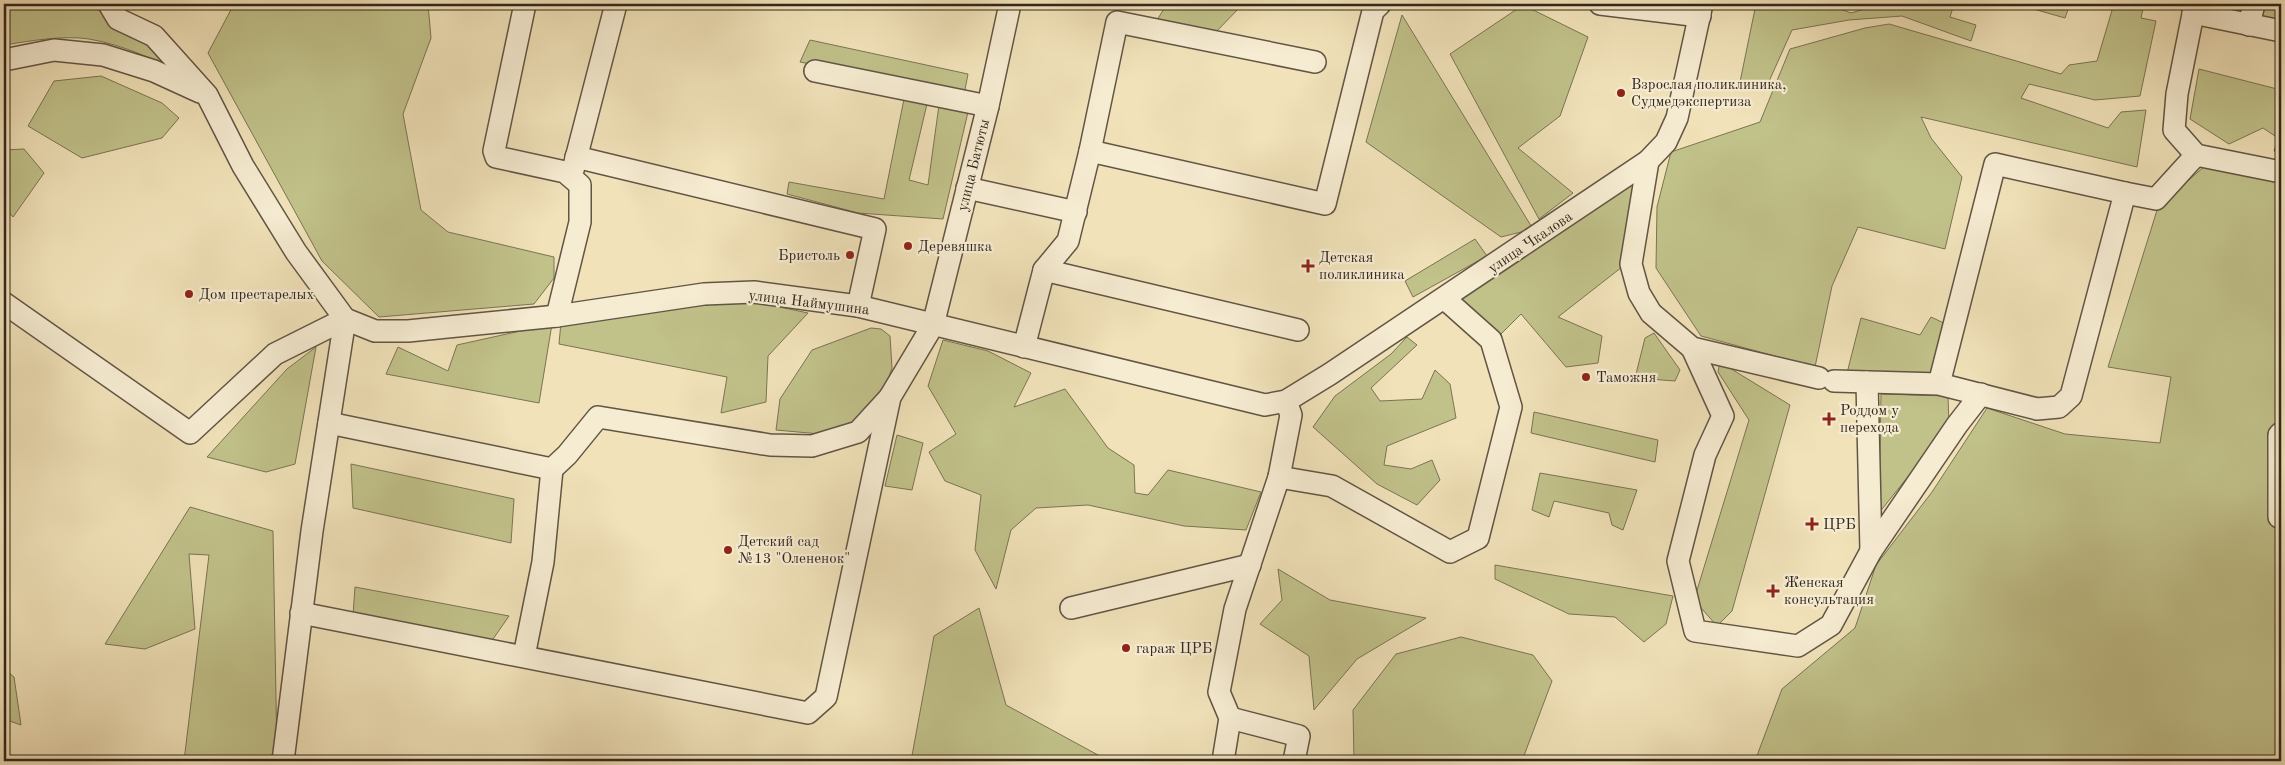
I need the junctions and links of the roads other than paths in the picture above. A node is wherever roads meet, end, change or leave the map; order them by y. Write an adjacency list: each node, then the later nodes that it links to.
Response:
1 (109, 4): 15 (street)
2 (525, 4): 22 (street)
3 (616, 4): 19 (street)
4 (1010, 4): 16 (street, улица Батюты)
5 (1380, 4): 17 (street)
6 (1600, 4): 9 (street)
7 (2254, 4): 10 (street)
8 (2194, 8): 10 (street); 18 (street)
9 (1701, 10): 20 (street, улица Чкалова)
10 (2249, 25): 11 (street)
11 (2281, 32)
12 (4, 60): 15 (street)
13 (1315, 62): 17 (street)
14 (815, 71): 16 (street)
15 (207, 95): 31 (street)
16 (988, 106): 23 (street, улица Батюты)
17 (1090, 151): 25 (street)
18 (2196, 155): 21 (street); 24 (street)
19 (576, 157): 22 (street); 29 (street)
20 (1648, 161): 27 (street, улица Чкалова); 35 (street)
21 (2281, 172)
22 (571, 177): 30 (street)
23 (967, 188): 25 (street); 32 (street, улица Батюты)
24 (2125, 193): 37 (street); 38 (street)
25 (1076, 212): 26 (street)
26 (1044, 270): 33 (street); 34 (street)
27 (1445, 298): 40 (street, улица Чкалова); 45 (street)
28 (4, 303): 31 (street)
29 (858, 306): 30 (street, улица Наймушина); 32 (street, улица Наймушина)
30 (557, 316): 31 (street, улица Наймушина)
31 (345, 319): 42 (street)
32 (933, 325): 34 (street, улица Наймушина); 39 (street, улица Батюты)
33 (1298, 330)
34 (1024, 347): 41 (street, улица Наймушина)
35 (1692, 348): 36 (street); 47 (street)
36 (1867, 382): 37 (street); 47 (street)
37 (1939, 384): 38 (street)
38 (1981, 394): 47 (street)
39 (890, 397): 44 (street); 51 (street)
40 (1286, 401): 41 (street, улица Чкалова); 45 (street)
41 (1265, 406)
42 (329, 423): 44 (street); 50 (street)
43 (2281, 433): 46 (street)
44 (552, 469): 51 (street)
45 (1280, 477): 48 (street)
46 (2278, 517)
47 (1872, 551)
48 (1250, 565): 49 (street); 52 (street)
49 (1071, 608)
50 (301, 613): 51 (street); 53 (street)
51 (524, 656)
52 (1230, 718): 54 (street); 55 (street)
53 (283, 761)
54 (1223, 761)
55 (1294, 761)

